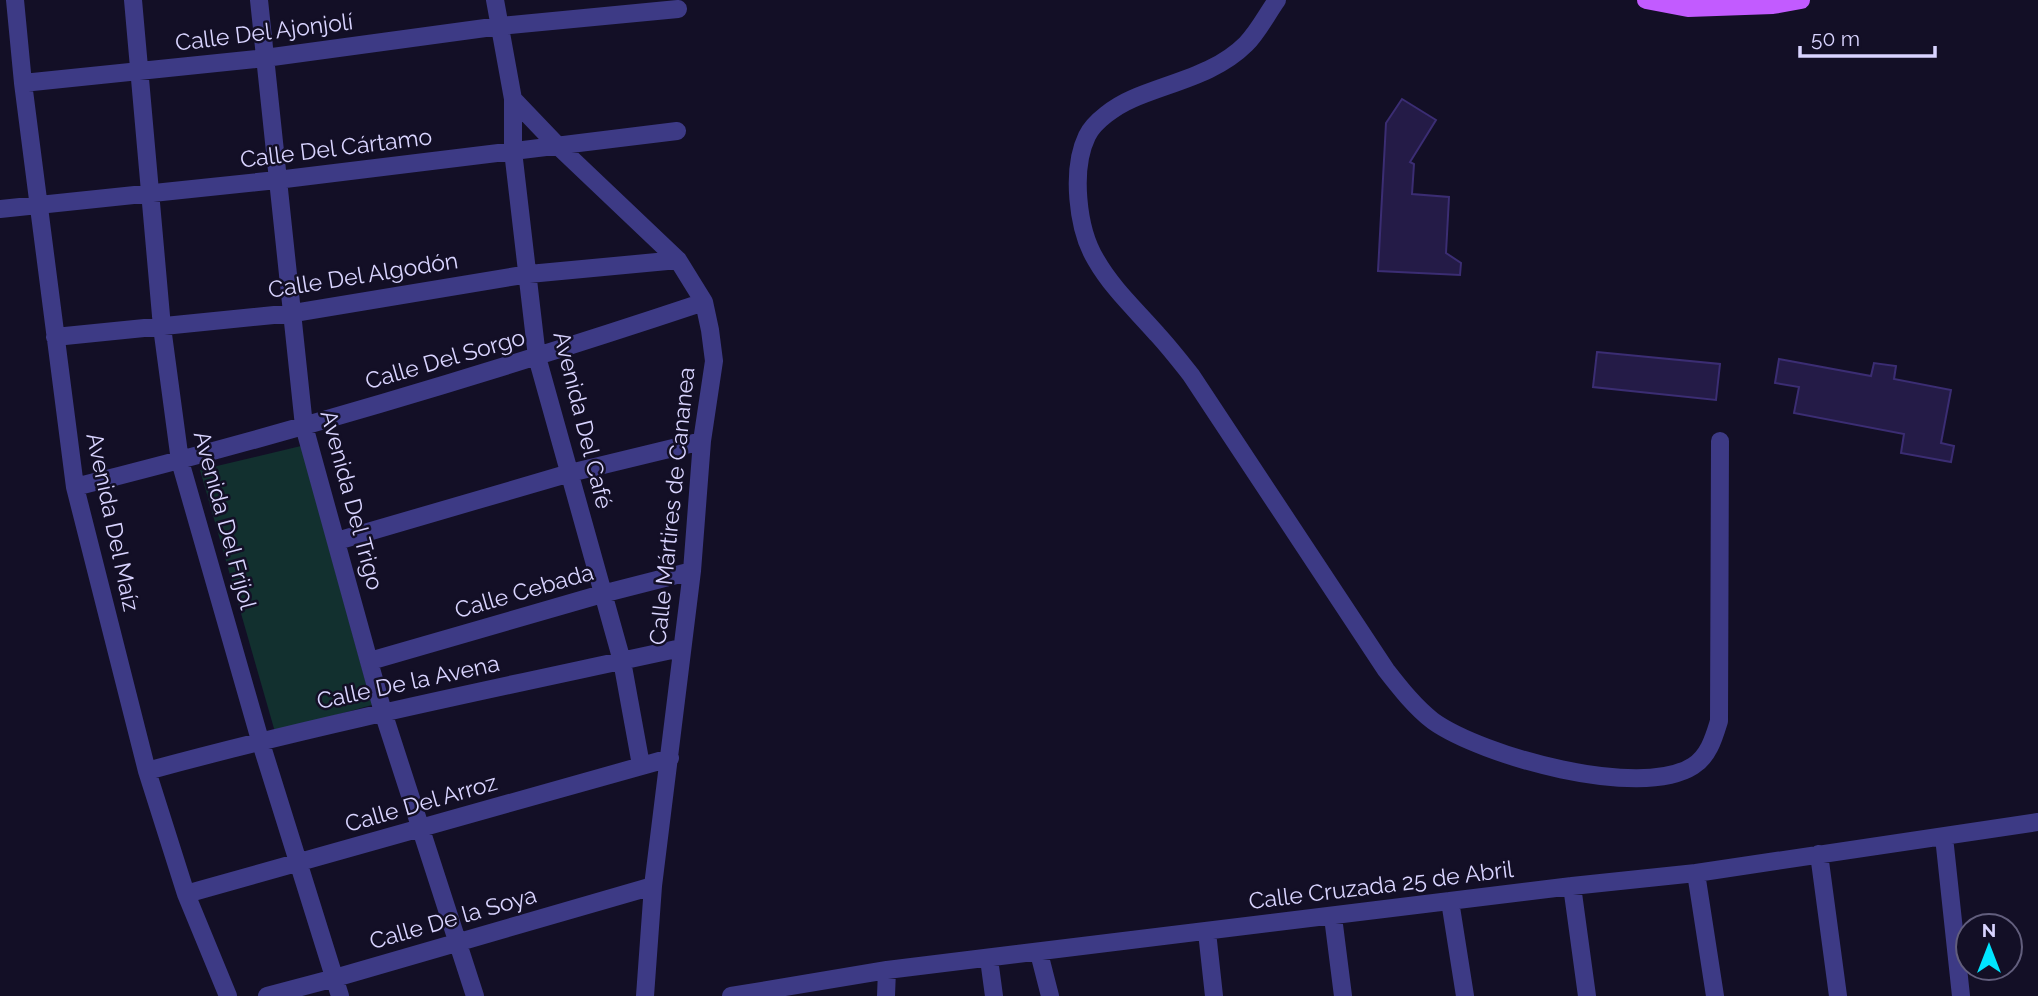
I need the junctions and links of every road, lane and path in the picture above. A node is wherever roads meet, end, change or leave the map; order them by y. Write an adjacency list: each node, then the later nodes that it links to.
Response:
1 (15, 0): 13 (street, Avenida Del Maíz)
2 (133, 0): 12 (street, Avenida Del Frijol)
3 (259, 0): 11 (street, Avenida Del Trigo)
4 (495, 0): 10 (street, Avenida Del Café)
5 (1276, 0): 31 (street)
6 (1646, 0): 8 (main road)
7 (1801, 0): 8 (main road)
8 (1689, 4)
9 (678, 9): 10 (street, Calle Del Ajonjolí)
10 (500, 26): 11 (street, Calle Del Ajonjolí); 14 (street, Avenida Del Café)
11 (265, 58): 12 (street, Calle Del Ajonjolí); 18 (street, Avenida Del Trigo)
12 (141, 72): 13 (street, Calle Del Ajonjolí); 19 (street, Avenida Del Frijol)
13 (23, 83): 20 (street, Avenida Del Maíz)
14 (513, 99): 16 (street, Calle Mártires de Cananea); 17 (street, Avenida Del Café)
15 (677, 131): 16 (street, Calle Del Cártamo)
16 (557, 145): 17 (street, Calle Del Cártamo); 22 (street, Calle Mártires de Cananea)
17 (513, 151): 18 (street, Calle Del Cártamo); 23 (street, Avenida Del Café)
18 (278, 180): 19 (street, Calle Del Cártamo); 25 (street, Avenida Del Trigo)
19 (150, 194): 20 (street, Calle Del Cártamo); 26 (street, Avenida Del Frijol)
20 (39, 205): 21 (street, Calle Del Cártamo); 27 (street, Avenida Del Maíz)
21 (0, 209)
22 (678, 260): 23 (street, Calle Del Algodón); 24 (street, Calle Mártires de Cananea)
23 (529, 274): 25 (street, Calle Del Algodón); 28 (street, Avenida Del Café)
24 (704, 302): 28 (street, Calle Del Sorgo); 30 (street, Calle Mártires de Cananea)
25 (293, 313): 26 (street, Calle Del Algodón); 29 (street, Avenida Del Trigo)
26 (162, 327): 27 (street, Calle Del Algodón); 32 (street, Avenida Del Frijol)
27 (55, 337): 34 (street, Avenida Del Maíz)
28 (537, 357): 29 (street, Calle Del Sorgo); 33 (street, Avenida Del Café)
29 (304, 426): 32 (street, Calle Del Sorgo); 35 (street, Avenida Del Trigo)
30 (702, 441): 33 (street); 36 (street, Calle Mártires de Cananea)
31 (1720, 441)
32 (180, 461): 34 (street, Calle Del Sorgo); 42 (street, Avenida Del Frijol)
33 (570, 473): 35 (street); 37 (street, Avenida Del Café)
34 (75, 487): 45 (street, Avenida Del Maíz)
35 (337, 541): 39 (street, Avenida Del Trigo)
36 (692, 571): 37 (street, Calle Cebada); 38 (street, Calle Mártires de Cananea)
37 (602, 594): 39 (street, Calle Cebada); 40 (street, Avenida Del Café)
38 (681, 648): 40 (street, Calle De la Avena); 43 (street, Calle Mártires de Cananea)
39 (370, 661): 41 (street, Avenida Del Trigo)
40 (622, 661): 41 (street, Calle De la Avena); 44 (street, Avenida Del Café)
41 (383, 712): 42 (street, Calle De la Avena); 47 (street, Avenida Del Trigo)
42 (260, 740): 45 (street, Calle De la Avena); 50 (street, Avenida Del Frijol)
43 (670, 758): 44 (street, Calle Del Arroz); 52 (street, Calle Mártires de Cananea)
44 (641, 765): 47 (street, Calle Del Arroz)
45 (146, 771): 54 (street, Avenida Del Maíz)
46 (2038, 822): 48 (street, Calle Cruzada 25 de Abril)
47 (421, 829): 50 (street, Calle Del Arroz); 58 (street, Avenida Del Trigo)
48 (1944, 837): 49 (street, Calle Cruzada 25 de Abril); 77 (street)
49 (1819, 854): 51 (street, Calle Cruzada 25 de Abril); 76 (street)
50 (299, 864): 54 (street, Calle Del Arroz); 62 (street, Avenida Del Frijol)
51 (1696, 873): 53 (street, Calle Cruzada 25 de Abril); 75 (street)
52 (653, 886): 58 (street, Calle De la Soya); 66 (street, Calle Mártires de Cananea)
53 (1572, 886): 55 (street, Calle Cruzada 25 de Abril); 74 (street)
54 (186, 894): 63 (street, Avenida Del Maíz)
55 (1450, 901): 56 (street, Calle Cruzada 25 de Abril); 73 (street)
56 (1333, 917): 57 (street, Calle Cruzada 25 de Abril); 72 (street)
57 (1207, 932): 59 (street, Calle Cruzada 25 de Abril); 71 (street)
58 (458, 942): 62 (street, Calle De la Soya); 65 (street, Avenida Del Trigo)
59 (1039, 953): 60 (street, Calle Cruzada 25 de Abril); 70 (street)
60 (989, 958): 61 (street, Calle Cruzada 25 de Abril); 69 (street)
61 (887, 970): 67 (street, Calle Cruzada 25 de Abril); 68 (street)
62 (338, 987): 64 (street, Calle De la Soya)
63 (228, 996)
64 (267, 996)
65 (475, 996)
66 (645, 996)
67 (731, 996)
68 (886, 996)
69 (994, 996)
70 (1050, 996)
71 (1214, 996)
72 (1343, 996)
73 (1465, 996)
74 (1587, 996)
75 (1715, 996)
76 (1838, 996)
77 (1961, 996)

